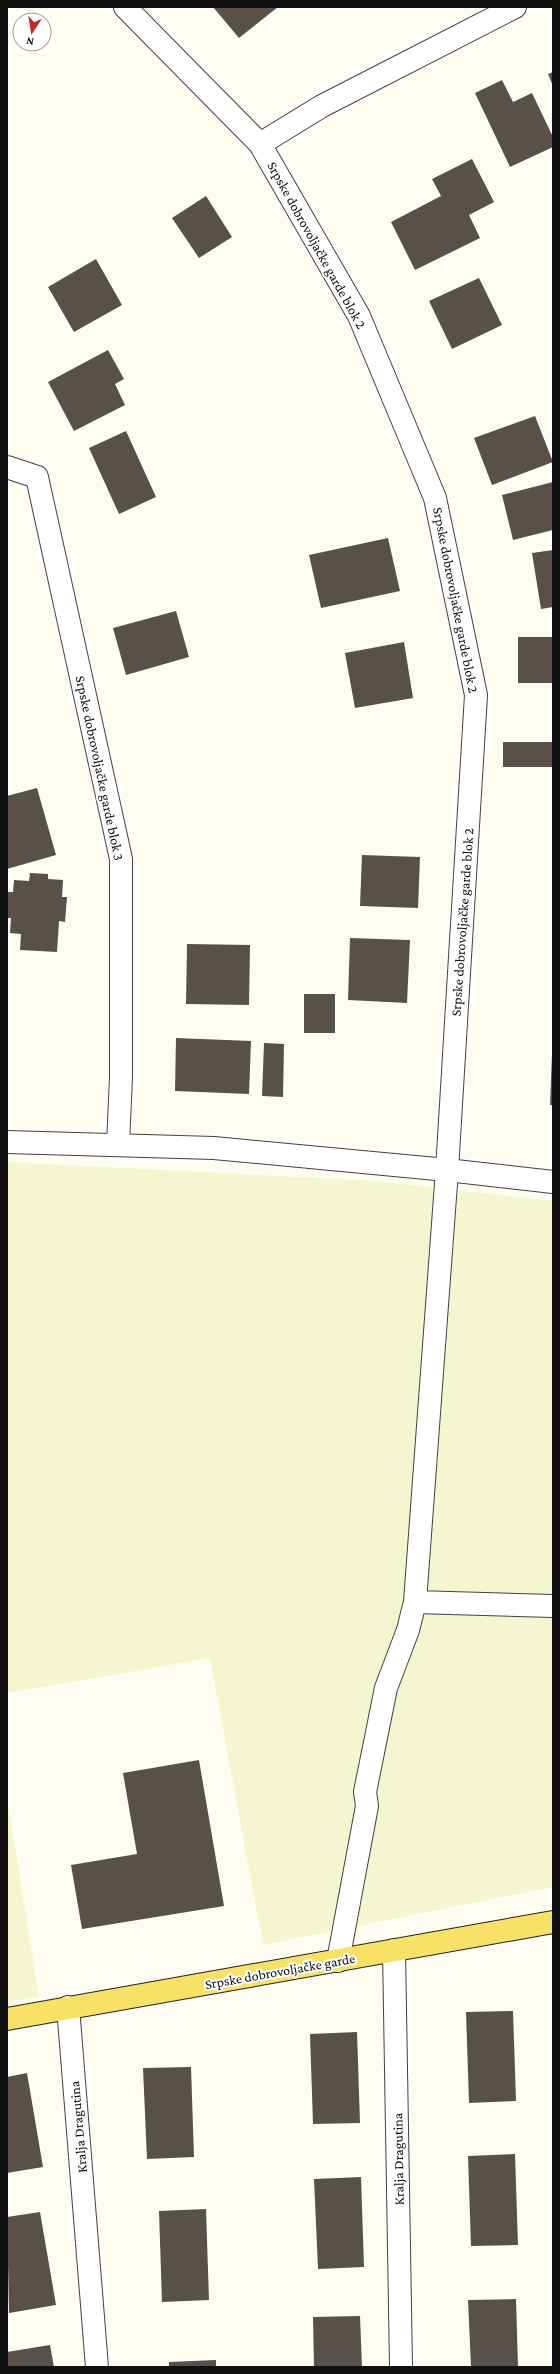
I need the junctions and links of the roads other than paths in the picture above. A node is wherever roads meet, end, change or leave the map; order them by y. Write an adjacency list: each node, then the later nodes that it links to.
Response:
1 (125, 7): 3 (street, Srpske dobrovoljačke garde blok 2)
2 (515, 7): 3 (street)
3 (260, 144): 7 (street, Srpske dobrovoljačke garde blok 2)
4 (7, 467): 6 (street, Srpske dobrovoljačke garde blok 3)
5 (7, 1142): 6 (street)
6 (118, 1144): 7 (street)
7 (446, 1170): 8 (street); 9 (street, Srpske dobrovoljačke garde blok 2)
8 (553, 1182)
9 (415, 1602): 10 (street); 13 (street, Srpske dobrovoljačke garde blok 2)
10 (553, 1606)
11 (553, 1922): 12 (main road, Srpske dobrovoljačke garde)
12 (394, 1950): 13 (main road, Srpske dobrovoljačke garde); 17 (street, Kralja Dragutina)
13 (338, 1961): 14 (main road, Srpske dobrovoljačke garde)
14 (68, 2007): 15 (main road, Srpske dobrovoljačke garde); 16 (street, Kralja Dragutina)
15 (7, 2020)
16 (97, 2367)
17 (401, 2367)

